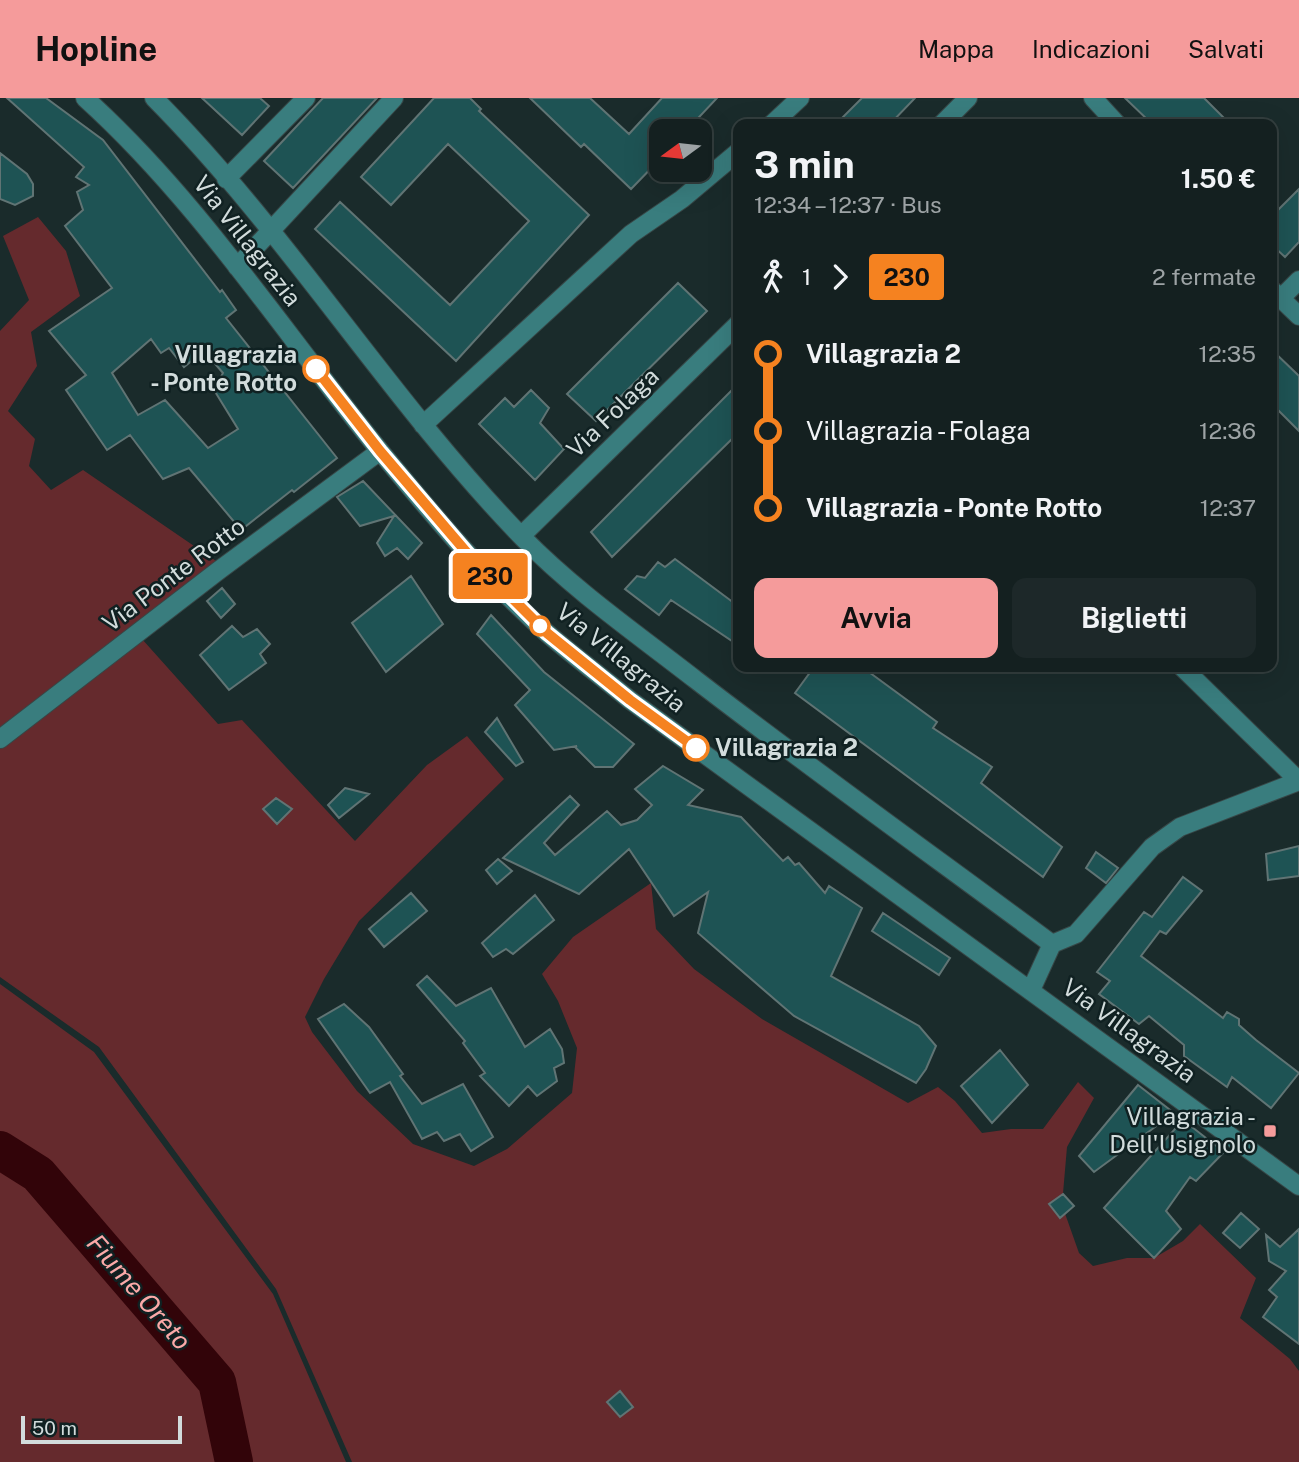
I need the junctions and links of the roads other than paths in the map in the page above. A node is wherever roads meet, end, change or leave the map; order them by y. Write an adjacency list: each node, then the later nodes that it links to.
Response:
1 (85, 98): 14 (street, Via Villagrazia)
2 (154, 98): 12 (street, Via Villagrazia)
3 (306, 98): 12 (street)
4 (394, 98): 13 (street)
5 (800, 98): 8 (street)
6 (968, 98): 9 (street)
7 (1093, 98): 10 (street)
8 (777, 119)
9 (947, 119)
10 (1112, 119)
11 (733, 156): 19 (street)
12 (226, 179): 13 (street, Via Villagrazia)
13 (272, 232): 14 (street); 19 (street, Via Villagrazia)
14 (237, 267): 20 (street, Via Villagrazia)
15 (1299, 280): 16 (street)
16 (1277, 294): 17 (street)
17 (1299, 316)
18 (733, 329): 21 (street, Via Folaga)
19 (423, 425): 21 (street, Via Villagrazia)
20 (380, 451): 23 (street, Via Ponte Rotto); 26 (street, Via Villagrazia)
21 (521, 536): 25 (street, Via Villagrazia)
22 (1187, 672): 24 (street)
23 (0, 740)
24 (1299, 780): 25 (street)
25 (1052, 944): 26 (street, Via Villagrazia)
26 (1031, 990): 27 (street, Via Villagrazia)
27 (1299, 1186)

